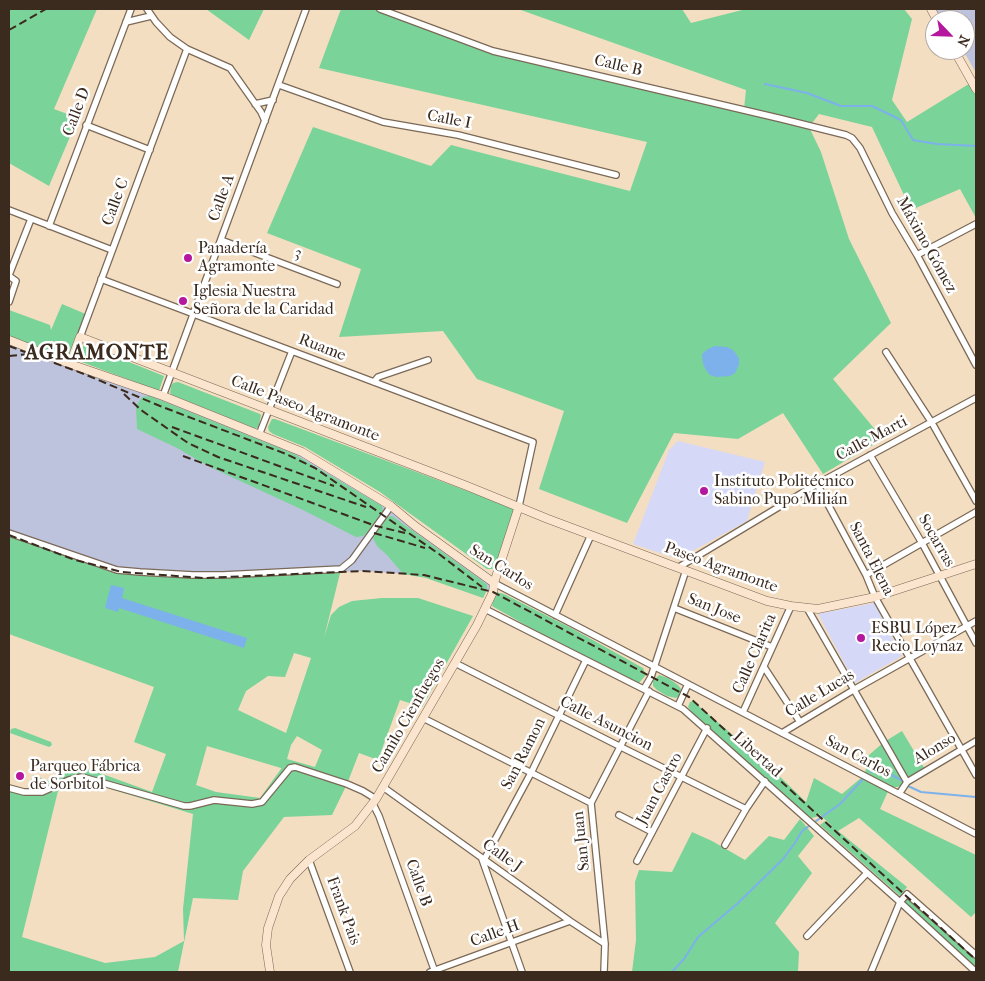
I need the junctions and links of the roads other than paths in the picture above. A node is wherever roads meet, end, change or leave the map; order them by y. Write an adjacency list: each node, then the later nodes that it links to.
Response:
1 (131, 9): 6 (street, Calle D)
2 (147, 9): 5 (street)
3 (306, 9): 9 (street, Calle A)
4 (380, 9): 15 (street, Calle B)
5 (152, 16): 6 (street); 7 (street)
6 (126, 22): 14 (street, Calle D)
7 (187, 49): 12 (street); 16 (street, Calle C)
8 (960, 60): 10 (street)
9 (279, 85): 11 (street, Calle A); 17 (street, Calle I)
10 (976, 90)
11 (273, 100): 12 (street); 13 (street, Calle A)
12 (255, 104): 13 (street)
13 (265, 121): 22 (street, Calle A)
14 (86, 125): 16 (street); 21 (street, Calle D)
15 (852, 138): 24 (street, Máximo Gómez)
16 (150, 150): 23 (street, Calle C)
17 (616, 175)
18 (9, 210): 19 (street)
19 (31, 219): 21 (street); 25 (street)
20 (976, 224): 24 (street)
21 (49, 226): 23 (street)
22 (221, 240): 27 (street, 3); 29 (street, Calle A)
23 (112, 250): 26 (street, Calle C)
24 (917, 255): 36 (street, Máximo Gómez)
25 (9, 276): 28 (street)
26 (101, 279): 29 (street, Ruame); 30 (street, Calle C)
27 (337, 284)
28 (9, 302)
29 (193, 314): 32 (street, Ruame); 37 (street, Calle A)
30 (80, 337): 35 (street, Calle C); 37 (street, Calle Paseo Agramonte)
31 (9, 340): 35 (street, San Carlos)
32 (292, 351): 38 (street, Ruame); 41 (street)
33 (886, 352): 42 (street)
34 (428, 360): 38 (street)
35 (70, 364): 39 (street, San Carlos)
36 (976, 365)
37 (172, 372): 39 (street, Calle A); 41 (street, Calle Paseo Agramonte)
38 (374, 382): 44 (street, Ruame)
39 (163, 396): 43 (street, San Carlos)
40 (976, 398): 42 (street, Calle Marti)
41 (267, 410): 43 (street); 49 (street, Calle Paseo Agramonte)
42 (932, 423): 45 (street, Calle Marti); 47 (street)
43 (259, 435): 48 (street, San Carlos)
44 (533, 442): 49 (street, Camilo Cienfuegos)
45 (870, 455): 46 (street, Calle Marti); 53 (street, Socarras)
46 (817, 484): 55 (street, Calle Marti); 56 (street, Santa Elena)
47 (976, 502)
48 (391, 506): 51 (street); 58 (street, San Carlos)
49 (519, 506): 52 (street, Paseo Agramonte); 58 (street, Camilo Cienfuegos)
50 (976, 512): 53 (street)
51 (9, 533)
52 (591, 535): 55 (street, Paseo Agramonte); 64 (street)
53 (922, 543): 56 (street); 57 (street, Socarras)
54 (976, 564): 57 (street, Paseo Agramonte)
55 (683, 569): 60 (street, Paseo Agramonte); 61 (street, San Juan)
56 (866, 575): 59 (street, Santa Elena)
57 (940, 576): 59 (street, Paseo Agramonte); 66 (street, Socarras)
58 (494, 583): 63 (street, Camilo Cienfuegos); 64 (street, San Carlos)
59 (875, 597): 62 (street, Paseo Agramonte); 69 (street, Santa Elena)
60 (791, 606): 62 (street, Paseo Agramonte); 68 (street, Calle Clarita)
61 (674, 608): 68 (street, San Jose); 72 (street, San Juan)
62 (808, 608): 75 (street)
63 (485, 609): 70 (street, Libertad); 71 (street, Camilo Cienfuegos)
64 (555, 615): 72 (street, San Carlos)
65 (976, 621): 66 (street, Calle Lucas)
66 (967, 626): 67 (street, Socarras); 69 (street, Calle Lucas)
67 (976, 642)
68 (772, 647): 73 (street, Calle Clarita)
69 (909, 659): 75 (street, Calle Lucas); 86 (street, Santa Elena)
70 (586, 660): 76 (street, Libertad); 79 (street, San Ramon)
71 (456, 663): 79 (street, Calle Asuncion); 80 (street, Camilo Cienfuegos)
72 (654, 666): 74 (street, San Carlos); 76 (street, San Juan)
73 (764, 667): 78 (street, Calle Clarita); 81 (street)
74 (688, 684): 77 (street); 78 (street, San Carlos)
75 (855, 689): 81 (street, Calle Lucas); 91 (street)
76 (647, 690): 77 (street, Libertad); 85 (street, San Juan)
77 (678, 706): 82 (street, Libertad)
78 (743, 712): 83 (street, San Carlos)
79 (559, 716): 85 (street, Calle Asuncion); 87 (street, San Ramon)
80 (423, 718): 87 (street); 92 (street, Camilo Cienfuegos)
81 (800, 722): 83 (street, Calle Lucas)
82 (707, 728): 89 (street, Juan Castro); 90 (street, Libertad)
83 (782, 732): 94 (street, San Carlos)
84 (976, 741): 86 (street, Alonso)
85 (621, 747): 89 (street, Calle Asuncion); 96 (street, San Juan)
86 (961, 750): 88 (street, Santa Elena); 91 (street, Alonso)
87 (531, 773): 96 (street); 102 (street, San Ramon)
88 (976, 775)
89 (682, 778): 97 (street, Calle Asuncion); 99 (street, Juan Castro)
90 (765, 781): 97 (street); 105 (street, Libertad)
91 (907, 782): 94 (street)
92 (383, 787): 95 (street, Camilo Cienfuegos); 102 (street, Calle J)
93 (9, 788): 95 (street)
94 (899, 794): 100 (street, San Carlos)
95 (374, 802): 103 (street, Camilo Cienfuegos); 114 (street, Calle B)
96 (591, 803): 110 (street, San Juan)
97 (746, 809): 101 (street)
98 (619, 815): 99 (street)
99 (652, 832): 104 (street, Juan Castro)
100 (976, 834)
101 (725, 845)
102 (483, 859): 107 (street, Calle J); 109 (street)
103 (309, 860): 112 (street, Camilo Cienfuegos); 113 (street, Frank Pais)
104 (637, 861)
105 (867, 872): 106 (street, Libertad); 108 (street)
106 (900, 902): 111 (street); 117 (street); 118 (street, Libertad)
107 (570, 921): 109 (street, Calle H); 110 (street, Calle J)
108 (807, 936)
109 (511, 943): 114 (street, Calle H); 115 (street)
110 (605, 944): 116 (street, San Juan)
111 (976, 954)
112 (270, 972)
113 (350, 972)
114 (433, 972)
115 (522, 972)
116 (604, 972)
117 (870, 972)
118 (976, 972)

